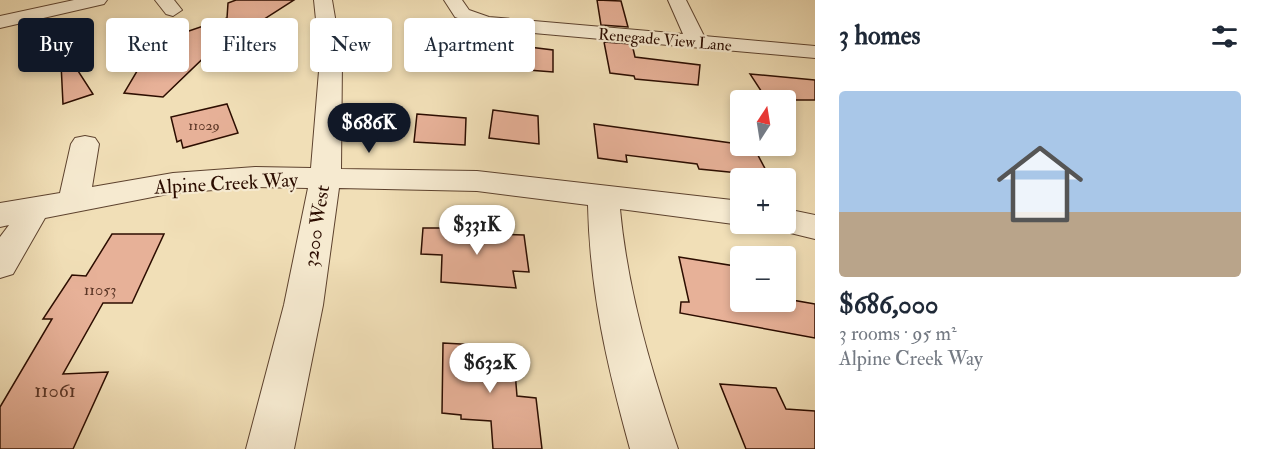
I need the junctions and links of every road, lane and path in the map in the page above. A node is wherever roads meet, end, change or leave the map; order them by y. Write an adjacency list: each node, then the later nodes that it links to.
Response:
1 (98, 0): 5 (street)
2 (323, 0): 10 (street, 3200 West)
3 (453, 0): 7 (street, Renegade View Lane)
4 (677, 0): 7 (street)
5 (56, 4): 6 (street)
6 (0, 22)
7 (697, 42): 8 (street, Renegade View Lane)
8 (815, 52)
9 (85, 144): 12 (street)
10 (325, 178): 11 (street, Alpine Creek Way); 12 (street, Alpine Creek Way); 19 (street, 3200 West)
11 (603, 195): 14 (street, Alpine Creek Way); 20 (street)
12 (74, 200): 13 (street, Alpine Creek Way)
13 (34, 208): 15 (street, Alpine Creek Way); 18 (street)
14 (730, 212)
15 (0, 215)
16 (796, 222): 17 (street)
17 (815, 226)
18 (0, 264)
19 (270, 449)
20 (654, 449)

